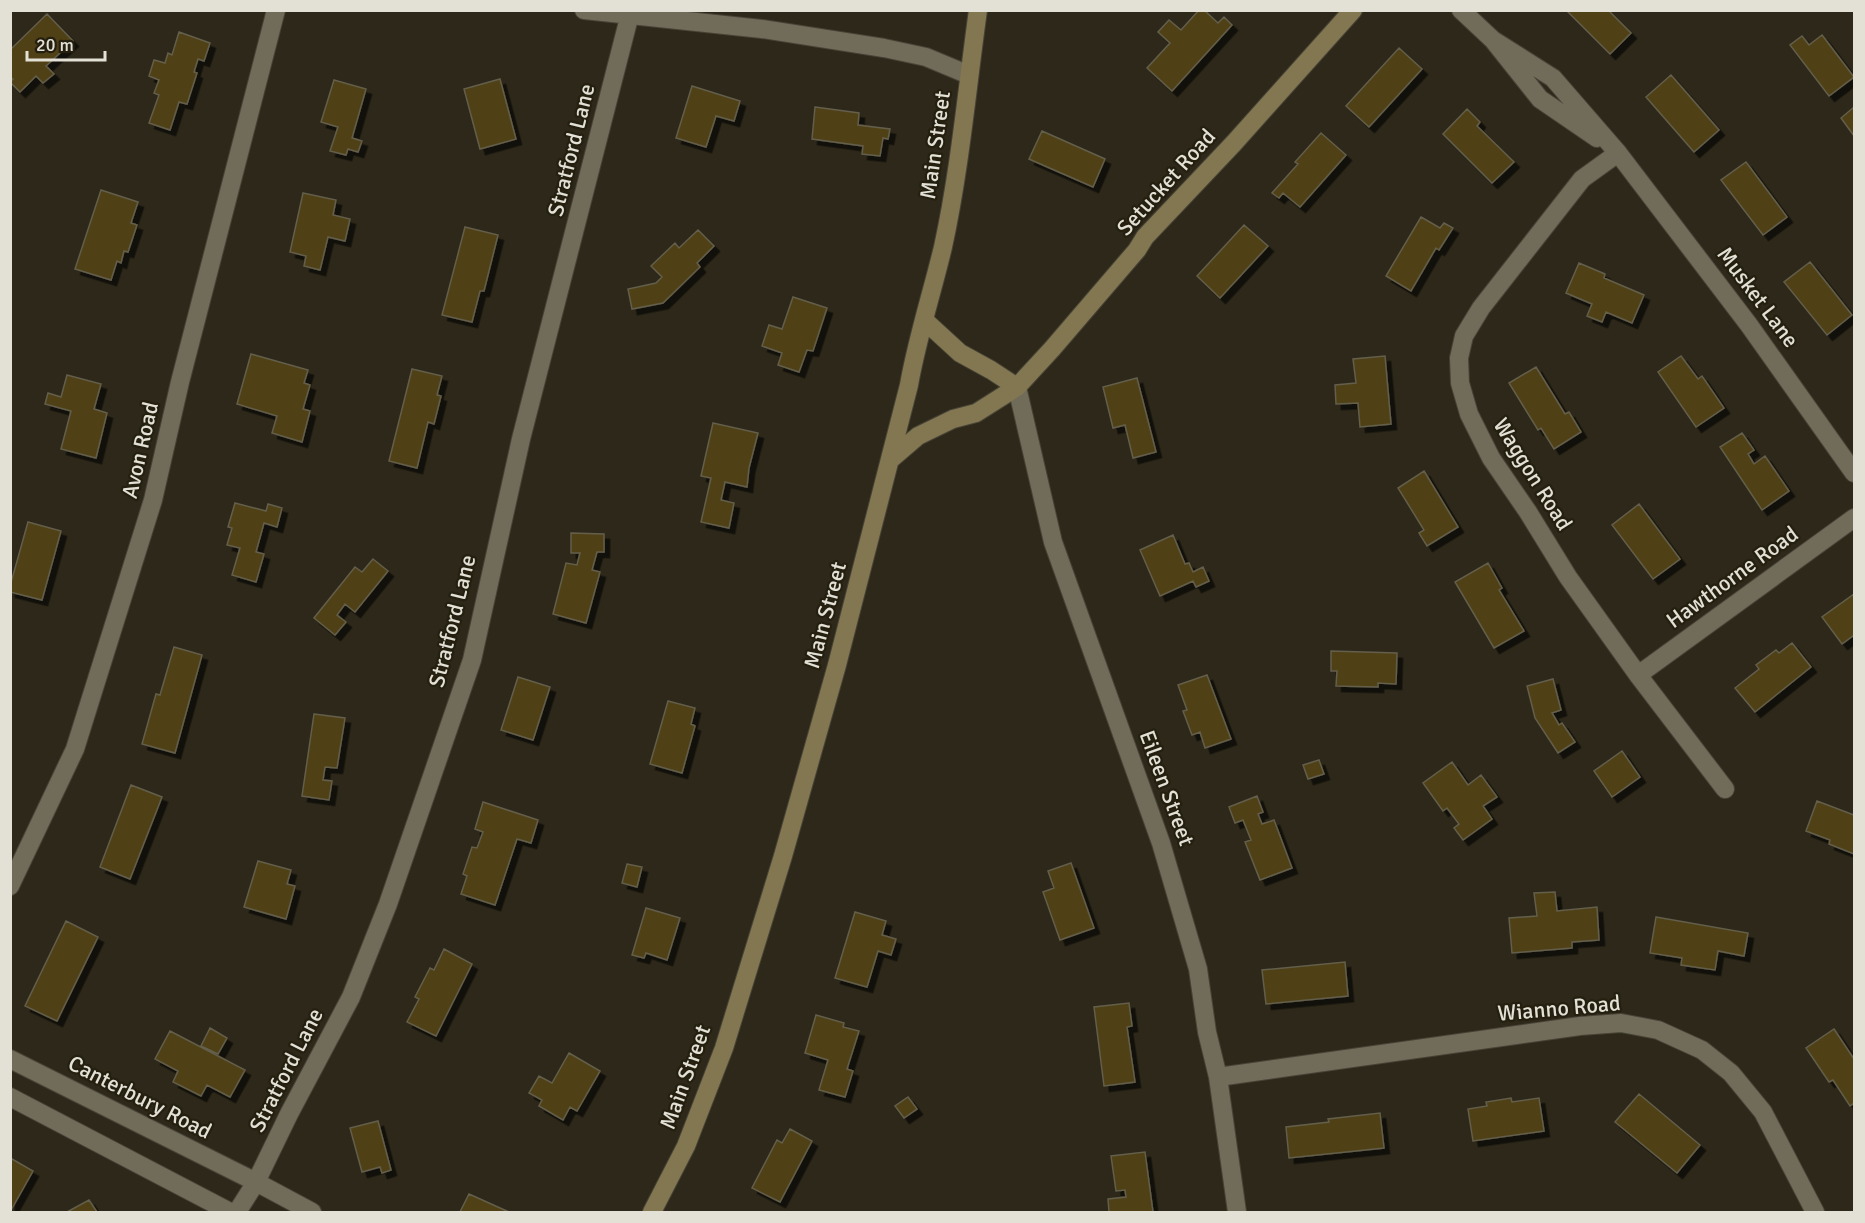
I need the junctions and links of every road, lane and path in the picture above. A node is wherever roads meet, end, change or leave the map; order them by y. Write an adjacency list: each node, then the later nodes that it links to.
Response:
1 (276, 10): 16 (street, Avon Road)
2 (584, 10): 6 (street)
3 (978, 10): 7 (main road, Main Street)
4 (1353, 10): 10 (main road, Setucket Road)
5 (1461, 10): 8 (street, Musket Lane)
6 (630, 13): 7 (street); 20 (street, Stratford Lane)
7 (969, 75): 9 (main road, Main Street)
8 (1618, 153): 12 (street, Musket Lane); 14 (street, Waggon Road)
9 (924, 320): 10 (main road); 11 (main road, Main Street)
10 (1017, 387): 11 (main road, Setucket Road); 18 (street, Eileen Street)
11 (890, 460): 24 (main road, Main Street)
12 (1854, 473)
13 (1854, 518): 14 (street, Hawthorne Road)
14 (1638, 675): 15 (street, Waggon Road)
15 (1725, 789)
16 (10, 886)
17 (10, 1059): 20 (street, Canterbury Road)
18 (1218, 1077): 25 (street, Eileen Street); 26 (street, Wianno Road)
19 (10, 1097): 21 (street)
20 (256, 1182): 22 (street, Stratford Lane); 23 (street, Canterbury Road)
21 (230, 1212)
22 (237, 1212)
23 (312, 1212)
24 (652, 1212)
25 (1238, 1212)
26 (1815, 1212)

